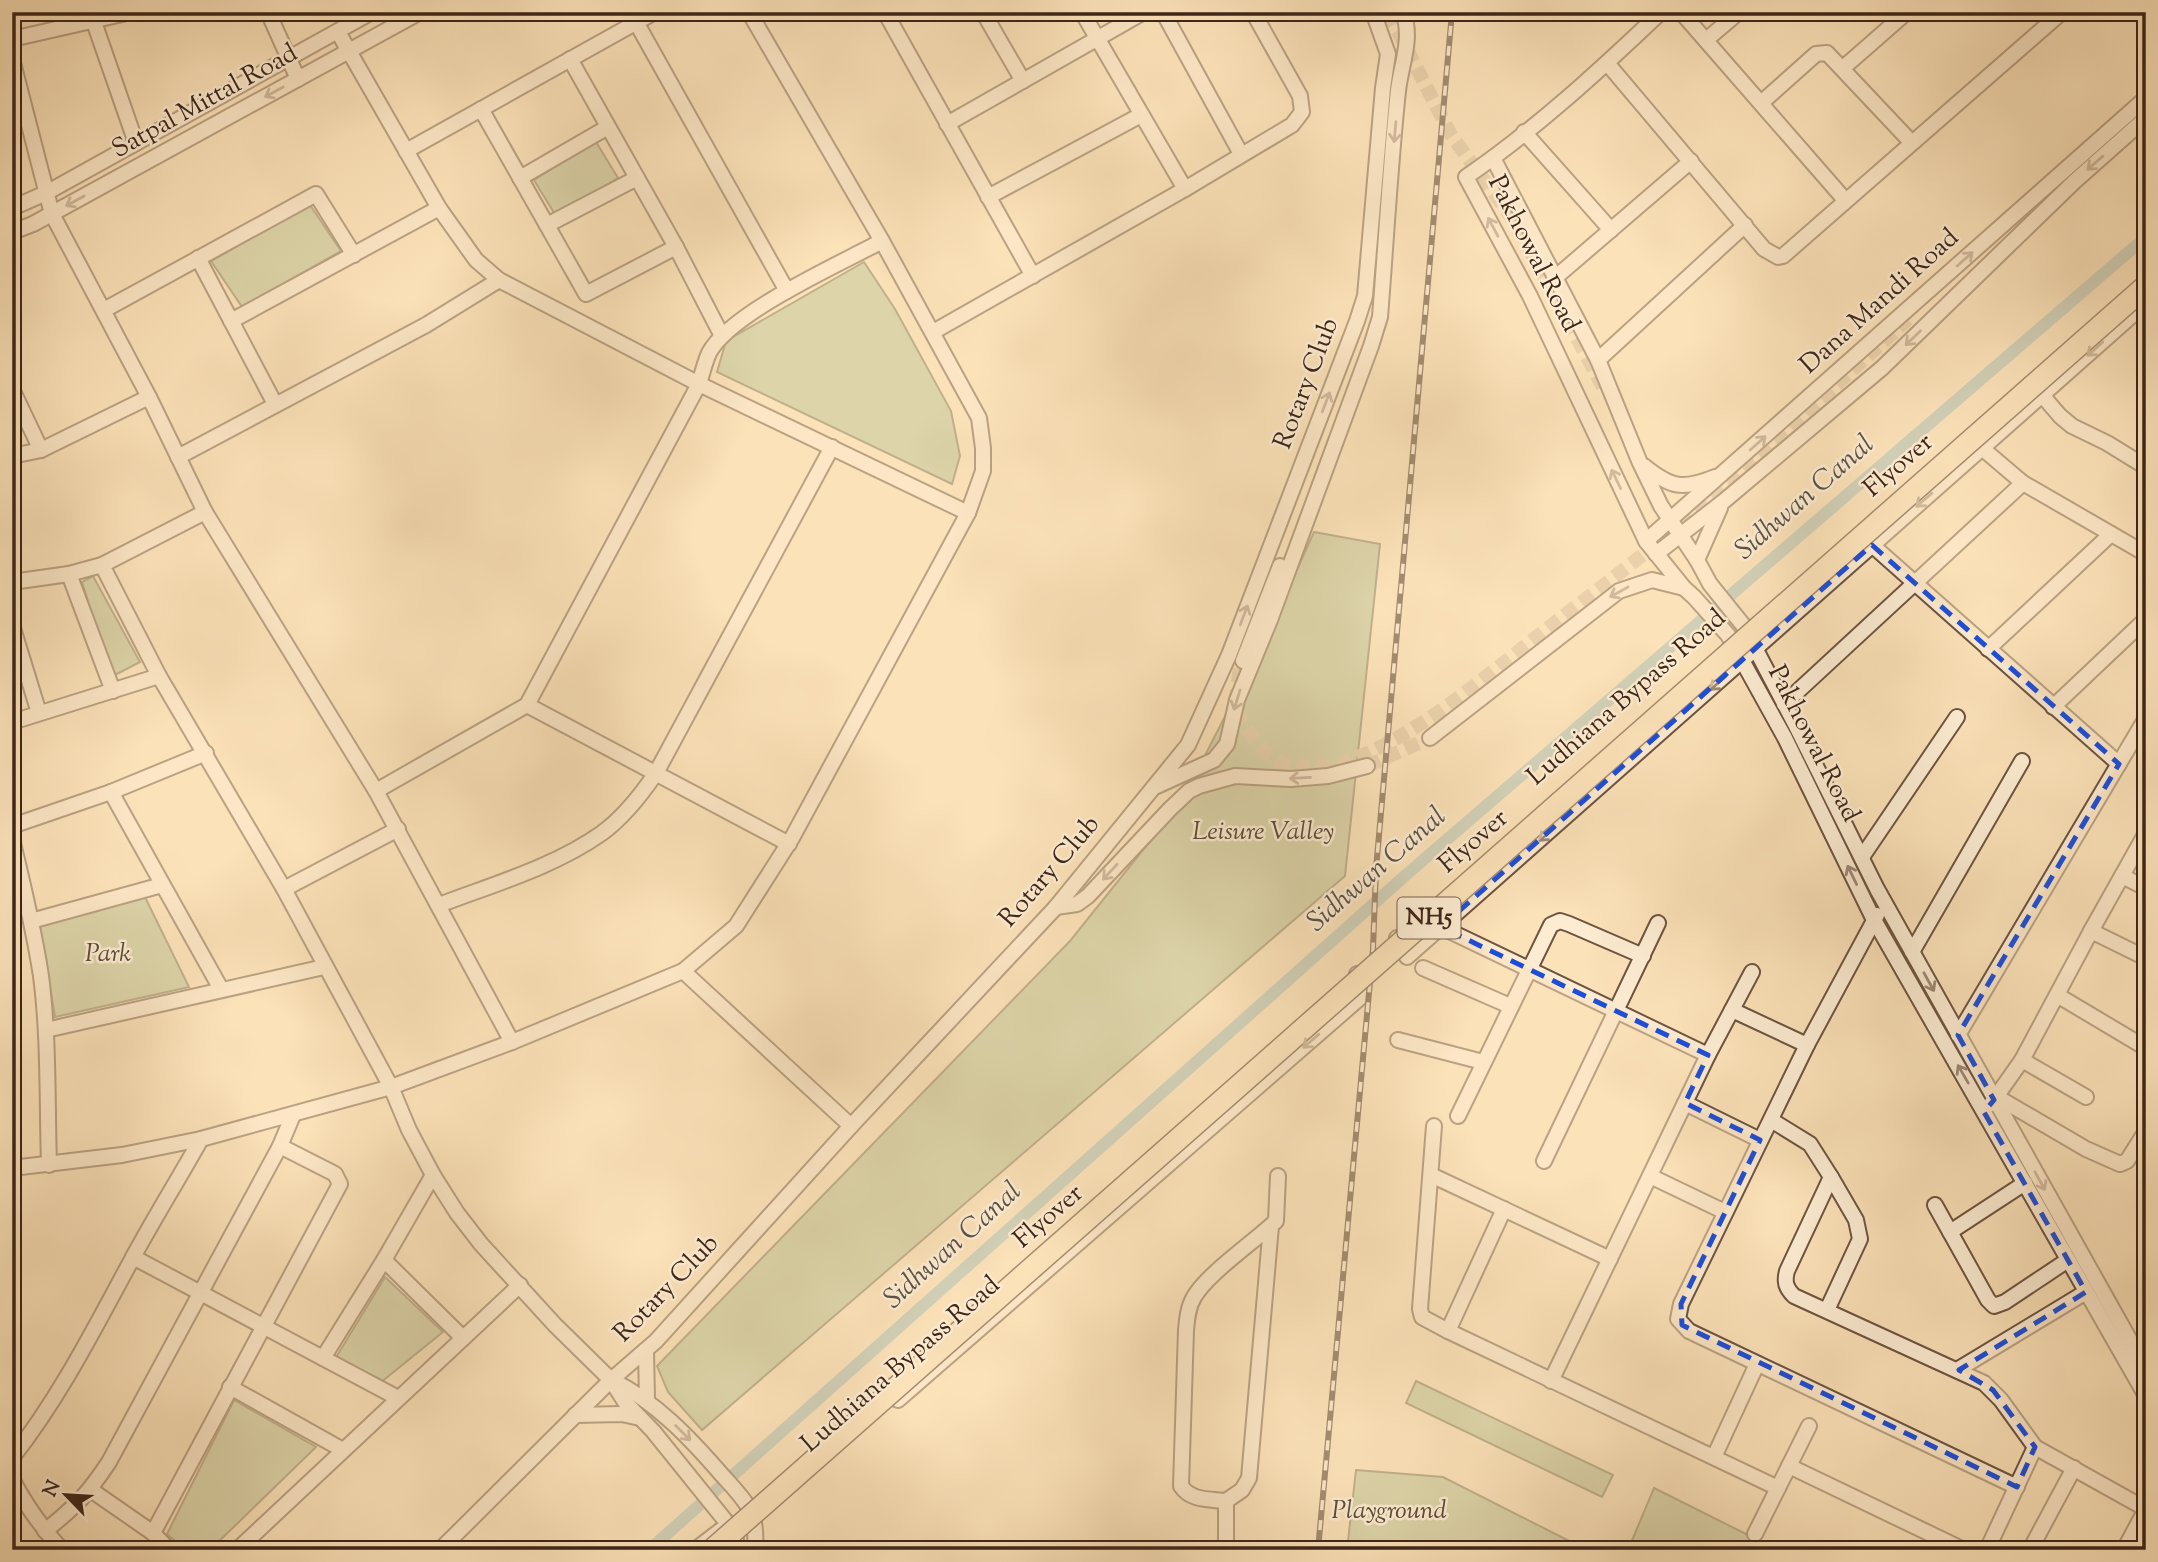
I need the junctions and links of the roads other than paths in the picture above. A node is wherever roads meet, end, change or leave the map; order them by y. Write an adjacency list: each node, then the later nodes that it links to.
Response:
1 (131, 12): 20 (street)
2 (268, 12): 28 (street)
3 (372, 12): 22 (street, Satpal Mittal Road)
4 (420, 12): 26 (street, Satpal Mittal Road)
5 (655, 12): 21 (street)
6 (748, 12): 63 (street)
7 (885, 12): 41 (street)
8 (983, 12): 33 (street)
9 (1082, 12): 24 (street)
10 (1144, 12): 24 (street)
11 (1163, 12): 47 (street)
12 (1253, 12): 47 (street)
13 (1373, 12): 34 (street, Rotary Club)
14 (1403, 12): 35 (street)
15 (1661, 12): 30 (street)
16 (1681, 12): 25 (street)
17 (1739, 12): 25 (street)
18 (1907, 12): 31 (street)
19 (2062, 12): 44 (street)
20 (94, 22): 23 (street); 45 (street)
21 (636, 22): 29 (street); 72 (street)
22 (338, 32): 26 (street); 28 (street, Satpal Mittal Road)
23 (12, 39)
24 (1096, 39): 33 (street); 39 (street)
25 (1706, 40): 37 (street)
26 (349, 51): 32 (street, Satpal Mittal Road); 46 (street)
27 (12, 59): 53 (street)
28 (289, 59): 32 (street); 45 (street, Satpal Mittal Road)
29 (570, 59): 38 (street); 42 (street)
30 (1607, 63): 43 (street); 49 (street)
31 (1843, 68): 37 (street); 44 (street)
32 (298, 79): 58 (street, Satpal Mittal Road, one-way to 58)
33 (1023, 81): 41 (street)
34 (1383, 88): 35 (street); 73 (street, Rotary Club)
35 (1398, 92): 137 (street, one-way to 137)
36 (2146, 98): 74 (street, Dana Mandi Road, one-way to 36)
37 (1761, 103): 55 (street)
38 (481, 109): 46 (street); 50 (street)
39 (1141, 115): 52 (street); 54 (street)
40 (2146, 118): 75 (street, one-way to 75)
41 (947, 124): 54 (street)
42 (608, 127): 50 (street); 51 (street)
43 (1524, 132): 48 (street); 61 (street)
44 (1911, 142): 55 (street)
45 (136, 143): 53 (street, Satpal Mittal Road)
46 (406, 150): 57 (street)
47 (1241, 154): 52 (street)
48 (1493, 158): 69 (street, Pakhowal Road); 104 (street, Pakhowal Road, one-way to 48)
49 (1690, 161): 60 (street); 61 (street)
50 (520, 178): 59 (street)
51 (637, 178): 59 (street); 64 (street)
52 (1185, 189): 68 (street)
53 (46, 193): 56 (street, Satpal Mittal Road); 58 (street)
54 (988, 197): 68 (street)
55 (1845, 200): 60 (street)
56 (12, 208)
57 (439, 208): 65 (street); 70 (street)
58 (52, 214): 62 (street, Satpal Mittal Road); 77 (street)
59 (547, 225): 64 (street)
60 (1745, 225): 82 (street)
61 (1611, 230): 69 (street)
62 (12, 232)
63 (882, 241): 72 (street); 80 (street)
64 (676, 247): 81 (street)
65 (354, 256): 66 (street); 79 (street)
66 (198, 258): 77 (street); 79 (street)
67 (2146, 275): 116 (street, Ludhiana Bypass Road)
68 (1032, 276): 80 (street)
69 (1556, 277): 82 (street, Pakhowal Road)
70 (499, 280): 83 (street); 87 (street)
71 (2146, 286): 257 (highway, Flyover / NH5, bridge)
72 (787, 291): 81 (street)
73 (1364, 296): 121 (street); 137 (street, Rotary Club, one-way to 73)
74 (1926, 298): 75 (street); 78 (street); 95 (street, Dana Mandi Road, one-way to 74)
75 (1949, 303): 98 (street, one-way to 98)
76 (2143, 309): 85 (street, Ludhiana Bypass Road, one-way to 85)
77 (104, 310): 86 (street)
78 (1908, 320)
79 (231, 321): 87 (street)
80 (933, 332): 100 (street)
81 (722, 336): 83 (street)
82 (1598, 360): 93 (street, Pakhowal Road)
83 (699, 384): 88 (street); 125 (street)
84 (12, 389): 90 (street)
85 (2042, 395): 89 (street, Ludhiana Bypass Road); 94 (street)
86 (149, 397): 90 (street); 92 (street)
87 (275, 404): 92 (street)
88 (832, 447): 100 (street); 136 (street)
89 (1983, 449): 96 (street); 105 (street, Ludhiana Bypass Road, one-way to 105)
90 (41, 450): 91 (street)
91 (12, 456)
92 (178, 457): 99 (street)
93 (1640, 463): 95 (street); 101 (street, Pakhowal Road)
94 (2146, 467)
95 (1726, 472): 101 (street, Dana Mandi Road)
96 (2023, 483): 102 (street); 112 (street)
97 (1645, 484): 101 (street)
98 (1724, 501): 103 (street); 108 (street)
99 (205, 512): 109 (street); 138 (street)
100 (968, 513): 144 (street)
101 (1666, 525): 103 (street, Pakhowal Road); 104 (street, Dana Mandi Road)
102 (2110, 534): 107 (street); 119 (street)
103 (1680, 535): 106 (street); 108 (street, Pakhowal Road)
104 (1646, 541): 106 (street, Pakhowal Road)
105 (1872, 545): 112 (street); 118 (street, Ludhiana Bypass Road)
106 (1656, 554): 113 (street, Pakhowal Road)
107 (2146, 554)
108 (1697, 560): 116 (street, Pakhowal Road)
109 (102, 565): 110 (street); 122 (street)
110 (69, 574): 111 (street); 123 (street)
111 (12, 582)
112 (1914, 584): 119 (street); 124 (street)
113 (1689, 593): 117 (street, Pakhowal Road); 131 (street, one-way to 131)
114 (2146, 618): 126 (street)
115 (12, 625): 127 (street)
116 (1744, 627): 117 (street, Ludhiana Bypass Road); 118 (street, Pakhowal Road)
117 (1729, 637): 120 (street, Pakhowal Road); 156 (street, Ludhiana Bypass Road)
118 (1756, 649): 120 (street, Ludhiana Bypass Road); 124 (street, Pakhowal Road)
119 (1987, 649): 126 (street)
120 (1743, 662): 153 (street, Pakhowal Road, one-way to 120); 156 (street, Ludhiana Bypass Road, one-way to 156)
121 (1240, 669)
122 (159, 676): 123 (street); 132 (street)
123 (113, 691): 127 (street)
124 (1784, 704): 145 (street, Pakhowal Road)
125 (527, 705): 136 (street); 138 (street)
126 (2053, 707): 134 (street)
127 (39, 713): 130 (street)
128 (1957, 717): 145 (street)
129 (2146, 718): 134 (street)
130 (12, 722)
131 (1430, 738)
132 (206, 753): 139 (street); 149 (street)
133 (2022, 761): 158 (street)
134 (2119, 764): 172 (street)
135 (1367, 766): 151 (street, one-way to 151)
136 (656, 773): 144 (street); 150 (street)
137 (1153, 789): 151 (street, Rotary Club)
138 (376, 791): 141 (street)
139 (111, 792): 140 (street); 147 (street)
140 (12, 826)
141 (398, 829): 149 (street); 150 (street)
142 (12, 839): 154 (street)
143 (2144, 840): 146 (street)
144 (789, 844): 164 (street)
145 (1862, 857): 152 (street, Pakhowal Road)
146 (2122, 876): 148 (street); 157 (street)
147 (162, 885): 154 (street); 166 (street)
148 (2146, 888)
149 (284, 889): 161 (street)
150 (439, 905): 174 (street)
151 (1056, 907): 188 (street, Rotary Club)
152 (1886, 907): 153 (street); 158 (street, Pakhowal Road)
153 (1873, 918): 175 (street); 184 (street, Pakhowal Road, one-way to 153)
154 (31, 921): 171 (street)
155 (1658, 923): 159 (street)
156 (1441, 927): 163 (street)
157 (2091, 931): 160 (street); 167 (street)
158 (1912, 952): 172 (street, Pakhowal Road, one-way to 172)
159 (1643, 956): 163 (street); 170 (street)
160 (2146, 958)
161 (324, 967): 166 (street); 180 (street)
162 (1423, 968): 168 (street)
163 (1528, 970): 168 (street); 170 (street)
164 (683, 971): 174 (street); 188 (street)
165 (1752, 972): 169 (street)
166 (221, 989): 171 (street)
167 (2057, 995): 176 (street); 178 (street)
168 (1510, 1006): 179 (street)
169 (1732, 1010): 175 (street); 177 (street)
170 (1617, 1012): 177 (street); 194 (street)
171 (46, 1030): 195 (street)
172 (1958, 1035): 182 (street, Pakhowal Road)
173 (1398, 1040): 179 (street)
174 (512, 1042): 180 (street)
175 (1807, 1045): 187 (street)
176 (2146, 1048)
177 (1709, 1055): 183 (street)
178 (2022, 1060): 181 (street); 182 (street)
179 (1483, 1062): 186 (street)
180 (391, 1087): 185 (street); 197 (street)
181 (2086, 1097)
182 (1996, 1099): 184 (street); 190 (street); 222 (street, Pakhowal Road, one-way to 222)
183 (1685, 1103): 192 (street); 200 (street)
184 (1984, 1112): 202 (street, Pakhowal Road)
185 (293, 1115): 191 (street); 193 (street)
186 (1458, 1116)
187 (1771, 1120): 192 (street); 201 (street)
188 (851, 1126): 219 (street, Rotary Club)
189 (1434, 1126): 198 (street)
190 (2146, 1131)
191 (201, 1139): 195 (street); 208 (street)
192 (1760, 1140): 205 (street)
193 (280, 1146): 213 (street); 216 (street)
194 (1544, 1161)
195 (49, 1165): 196 (street)
196 (12, 1168)
197 (433, 1175): 211 (street); 212 (street)
198 (1431, 1175): 204 (street); 217 (street)
199 (1278, 1176): 206 (street)
200 (1650, 1176): 205 (street); 209 (street)
201 (1831, 1177): 215 (street); 215 (street)
202 (2025, 1183): 207 (street); 210 (street, Pakhowal Road)
203 (1935, 1205): 207 (street)
204 (1504, 1209): 209 (street); 217 (street)
205 (1725, 1212): 221 (street)
206 (1271, 1226): 243 (street); 243 (street)
207 (1950, 1232): 210 (street)
208 (133, 1257): 213 (street); 236 (street)
209 (1610, 1259): 225 (street)
210 (2068, 1259): 214 (street, Pakhowal Road)
211 (384, 1261): 218 (street); 220 (street)
212 (520, 1285): 218 (street); 224 (street)
213 (200, 1292): 216 (street); 242 (street)
214 (2087, 1292): 223 (street); 227 (street, Pakhowal Road)
215 (1827, 1311): 223 (street)
216 (263, 1326): 220 (street); 226 (street)
217 (1448, 1331): 225 (street)
218 (463, 1338): 228 (street)
219 (646, 1350): 224 (street, Rotary Club); 229 (street)
220 (323, 1358): 228 (street)
221 (1757, 1364): 235 (street); 240 (street)
222 (2146, 1369)
223 (1957, 1370): 233 (street)
224 (611, 1380): 229 (street); 230 (street, Rotary Club); 231 (street)
225 (1551, 1381): 235 (street)
226 (230, 1387): 234 (street); 248 (street)
227 (2146, 1396)
228 (398, 1398): 234 (street)
229 (647, 1400): 244 (street, one-way to 244)
230 (575, 1415): 231 (street); 255 (street, Rotary Club)
231 (641, 1419): 246 (street)
232 (1809, 1426): 237 (street)
233 (2035, 1447): 238 (street); 240 (street)
234 (342, 1450): 254 (street)
235 (1714, 1457): 241 (street)
236 (12, 1458)
237 (1789, 1466): 241 (street); 259 (street)
238 (2074, 1468): 245 (street); 261 (street)
239 (12, 1479): 247 (street)
240 (2017, 1487): 260 (street)
241 (1778, 1488): 249 (street)
242 (91, 1490): 247 (street); 248 (street)
243 (1226, 1502): 258 (street)
244 (746, 1504): 246 (street); 250 (street); 250 (street, Ludhiana Bypass Road, one-way to 250)
245 (2146, 1509): 262 (street)
246 (726, 1521): 251 (street); 256 (street)
247 (45, 1531): 252 (street)
248 (153, 1533): 253 (street)
249 (1755, 1534)
250 (757, 1541): 251 (street, Ludhiana Bypass Road)
251 (733, 1546)
252 (62, 1550)
253 (169, 1550)
254 (237, 1550)
255 (440, 1550)
256 (695, 1550)
257 (712, 1550)
258 (1226, 1550)
259 (1964, 1550)
260 (1987, 1550)
261 (2030, 1550)
262 (2124, 1550)

